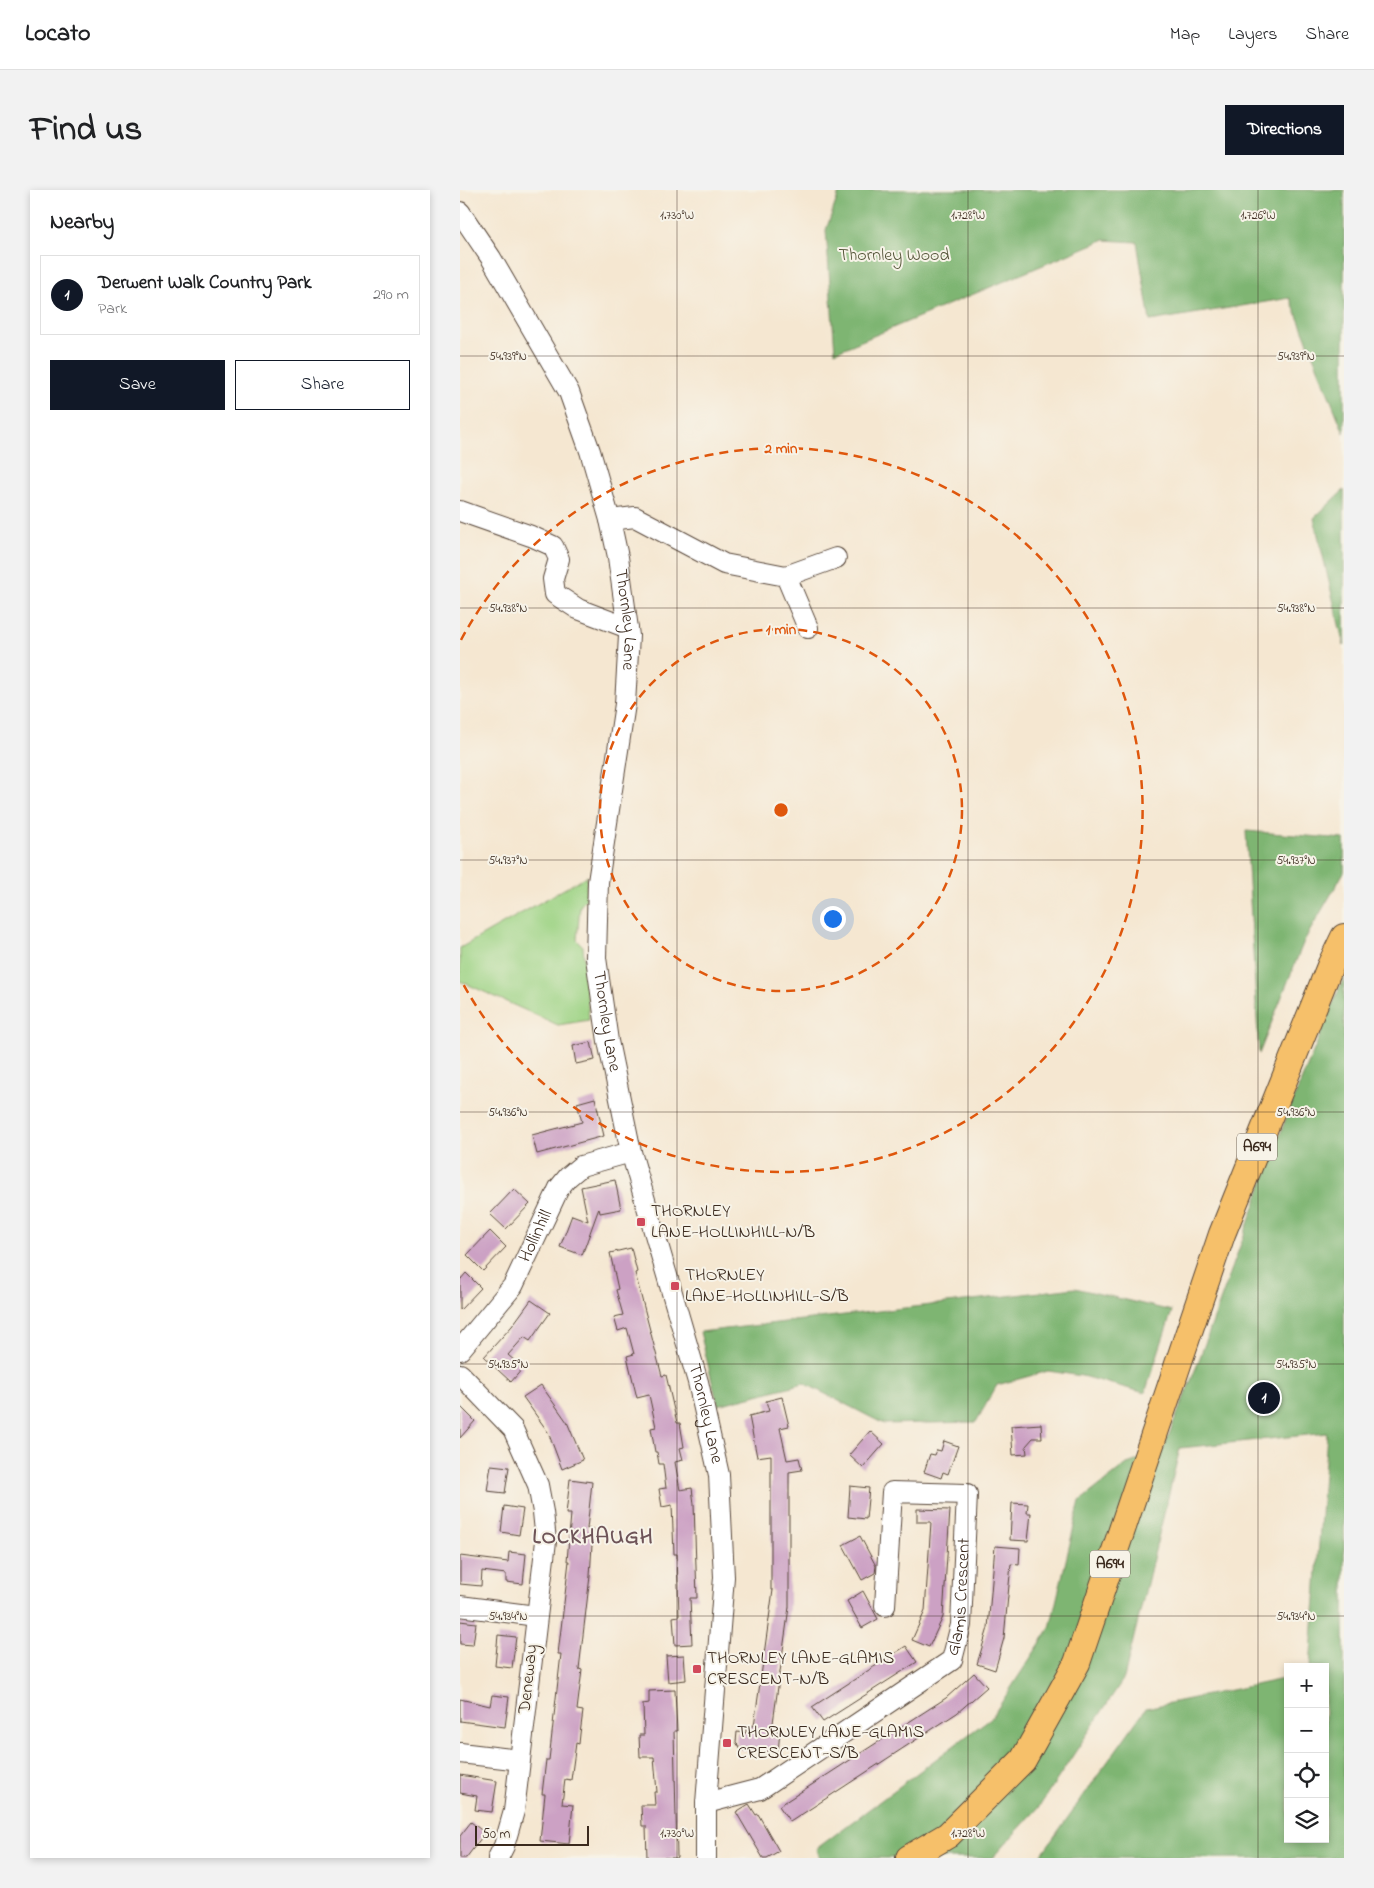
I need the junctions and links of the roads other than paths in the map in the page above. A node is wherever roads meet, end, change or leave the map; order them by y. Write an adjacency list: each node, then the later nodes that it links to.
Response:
1 (460, 212): 3 (street, Thornley Lane)
2 (460, 511): 6 (street)
3 (610, 520): 5 (street); 6 (street, Thornley Lane)
4 (836, 558): 5 (street)
5 (786, 576): 7 (street)
6 (628, 628): 9 (street, Thornley Lane)
7 (808, 628)
8 (1344, 937): 20 (main road, A694)
9 (631, 1152): 10 (street, Hollinhill); 17 (street, Thornley Lane)
10 (460, 1350)
11 (460, 1374): 14 (street, Deneway)
12 (460, 1606): 14 (street)
13 (885, 1606): 17 (street, Glamis Crescent)
14 (536, 1616): 16 (street, Deneway)
15 (460, 1753): 16 (street)
16 (520, 1760): 18 (street, Deneway)
17 (706, 1803): 19 (street, Thornley Lane)
18 (498, 1858)
19 (706, 1858)
20 (909, 1858)

